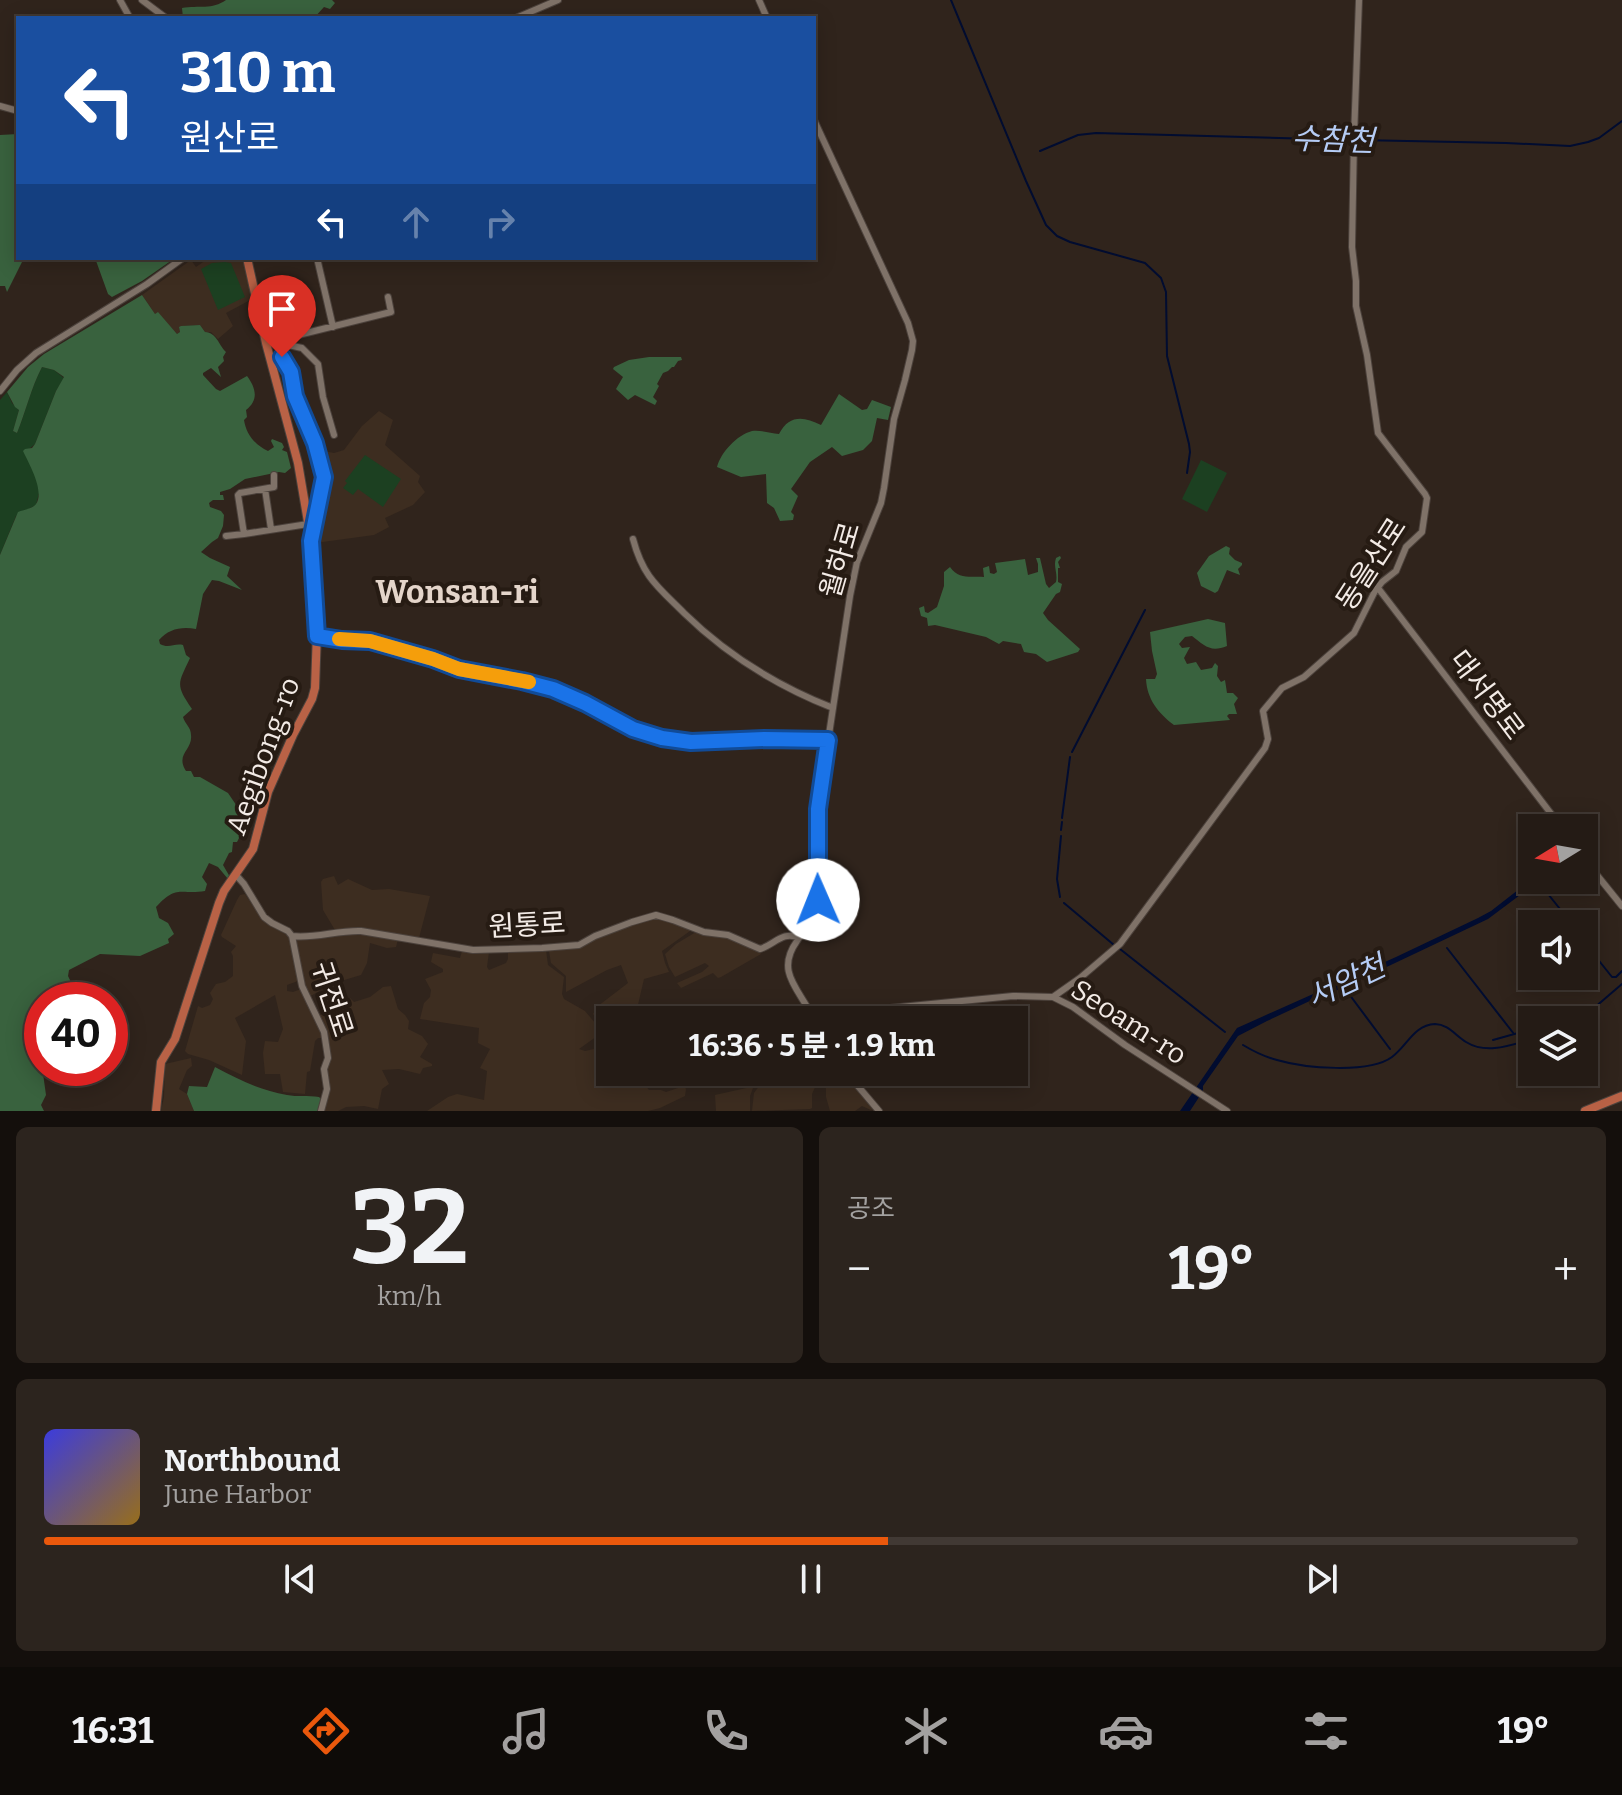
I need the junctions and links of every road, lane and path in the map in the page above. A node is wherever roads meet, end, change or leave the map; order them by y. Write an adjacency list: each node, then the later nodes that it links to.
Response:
1 (142, 0): 4 (street)
2 (558, 0): 5 (street)
3 (1359, 0): 23 (street, 동을산로)
4 (163, 16)
5 (521, 16)
6 (816, 124): 25 (street, 월하로)
7 (180, 260): 13 (street)
8 (247, 260): 12 (main road, Aegibong-ro)
9 (317, 260): 11 (street)
10 (388, 297): 11 (street)
11 (333, 327): 12 (street)
12 (275, 342): 14 (street); 17 (main road, Aegibong-ro); 22 (street)
13 (0, 391)
14 (334, 435)
15 (274, 475): 16 (street)
16 (265, 489): 18 (street); 19 (street)
17 (308, 524): 18 (street); 22 (main road, Aegibong-ro)
18 (271, 529): 19 (street)
19 (244, 534): 20 (street)
20 (226, 536)
21 (633, 539): 25 (street)
22 (311, 541): 24 (main road, Aegibong-ro)
23 (1378, 588): 27 (street, 대서명로); 33 (street, 동을산로)
24 (317, 636): 26 (street); 28 (main road, Aegibong-ro)
25 (833, 708): 26 (street, 월하로)
26 (828, 740): 32 (street, 월하로)
27 (1551, 814)
28 (236, 875): 31 (street, 귀전로); 38 (main road, Aegibong-ro)
29 (1598, 876): 30 (street)
30 (1622, 906)
31 (292, 936): 32 (street, 원통로); 39 (street, 귀전로)
32 (799, 938): 34 (street, 월하로)
33 (1053, 997): 35 (street, Seoam-ro); 41 (street, Seoam-ro)
34 (806, 1006)
35 (910, 1006)
36 (858, 1086): 40 (street)
37 (1622, 1099): 42 (main road); 43 (main road)
38 (156, 1111)
39 (321, 1111)
40 (879, 1111)
41 (1227, 1111)
42 (1585, 1111)
43 (1596, 1111)

